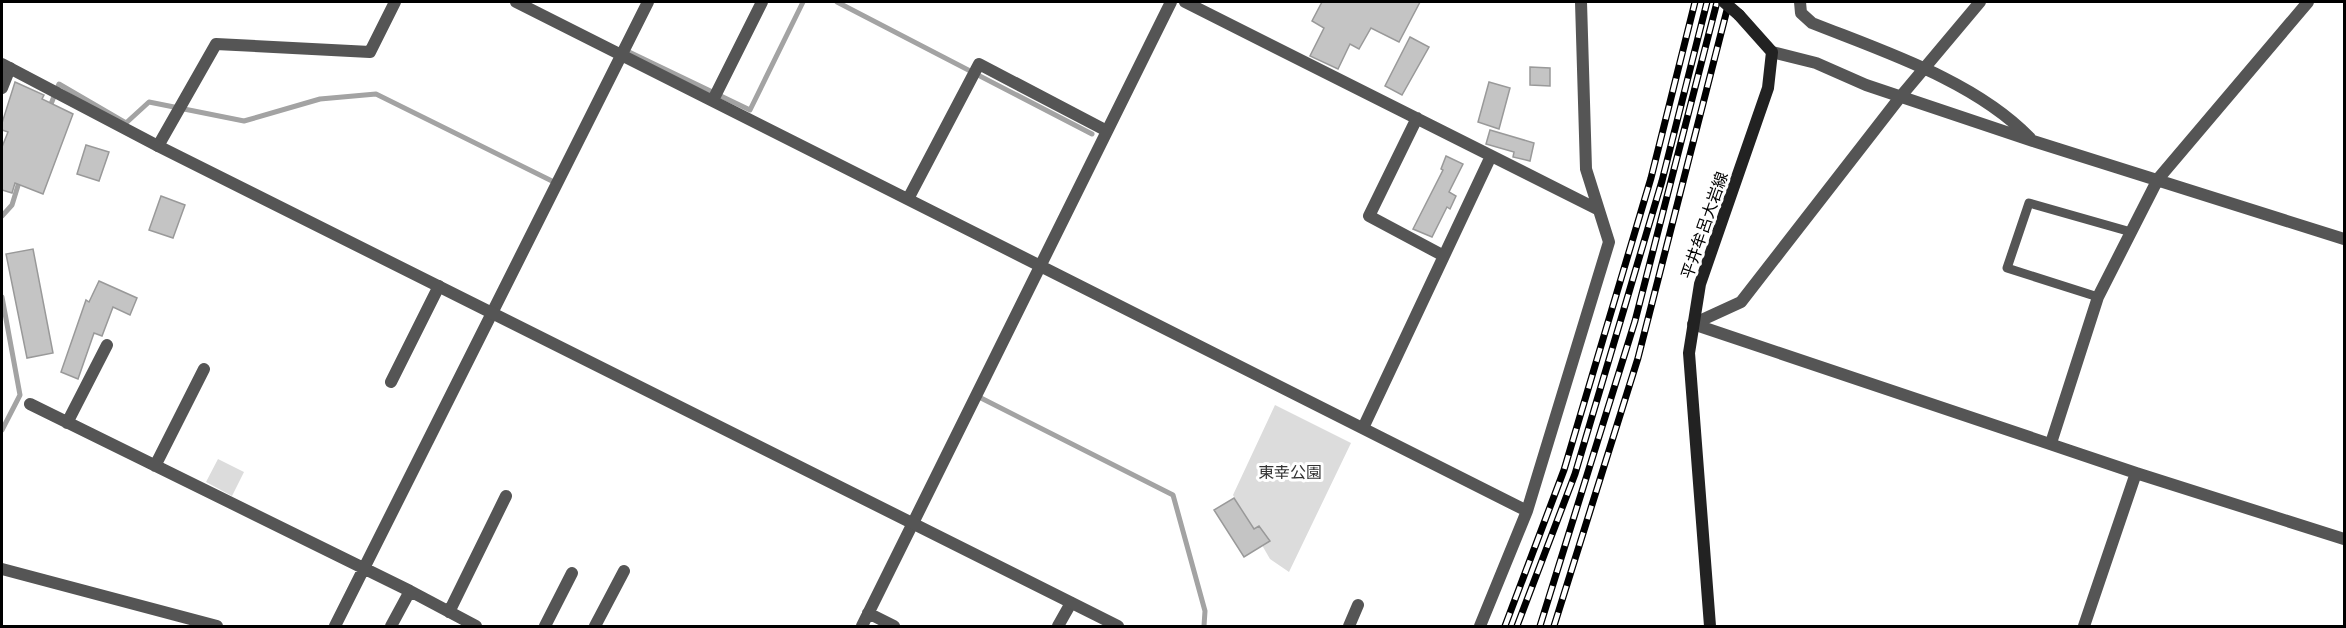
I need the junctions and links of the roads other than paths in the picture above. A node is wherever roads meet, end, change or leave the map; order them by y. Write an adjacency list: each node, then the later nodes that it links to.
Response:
1 (395, 2): 23 (street)
2 (516, 2): 12 (street)
3 (648, 2): 14 (street)
4 (762, 2): 19 (street)
5 (1171, 2): 21 (street)
6 (1185, 2): 20 (street)
7 (1581, 2): 27 (street)
8 (1724, 2): 13 (main road, bridge)
9 (1800, 2): 16 (street)
10 (1980, 2): 16 (street)
11 (2308, 2): 25 (street)
12 (531, 5): 14 (street)
13 (1772, 52): 18 (street); 35 (main road, 平井牟呂大岩線)
14 (621, 53): 19 (street); 34 (street)
15 (6, 66): 17 (street); 23 (street)
16 (1924, 68): 18 (street); 22 (street)
17 (2, 88)
18 (1901, 96): 22 (street); 35 (street)
19 (713, 100): 26 (street)
20 (1417, 118): 24 (street); 30 (street)
21 (1107, 131): 26 (street); 31 (street)
22 (2033, 141): 25 (street)
23 (158, 146): 32 (street)
24 (1491, 156): 27 (street); 30 (street)
25 (2158, 179): 28 (street); 29 (street)
26 (908, 199): 31 (street)
27 (1597, 209): 46 (street)
28 (2131, 232): 33 (street); 33 (lane)
29 (2344, 239)
30 (1444, 256): 41 (street)
31 (1041, 266): 41 (street); 47 (street)
32 (439, 286): 34 (street); 38 (street)
33 (2098, 297): 42 (street)
34 (493, 313): 47 (street); 49 (street)
35 (1693, 324): 42 (street); 58 (main road, 平井牟呂大岩線)
36 (107, 345): 40 (street)
37 (204, 369): 43 (street)
38 (391, 382)
39 (30, 404): 40 (street)
40 (67, 423): 43 (street)
41 (1364, 428): 46 (street)
42 (2051, 443): 44 (street)
43 (155, 466): 49 (street)
44 (2136, 473): 48 (street); 71 (street)
45 (506, 496): 56 (street)
46 (1527, 511): 70 (street)
47 (913, 524): 54 (street); 57 (street)
48 (2344, 539)
49 (363, 568): 53 (street); 60 (street)
50 (2, 569): 59 (street)
51 (624, 572): 64 (street)
52 (572, 573): 63 (street)
53 (410, 591): 56 (street); 61 (street)
54 (1071, 603): 67 (street); 68 (street)
55 (1358, 605): 69 (street)
56 (449, 612): 62 (street)
57 (868, 613): 65 (street); 66 (street)
58 (1710, 626)
59 (217, 627)
60 (335, 627)
61 (391, 627)
62 (476, 627)
63 (544, 627)
64 (595, 627)
65 (862, 627)
66 (894, 627)
67 (1058, 627)
68 (1118, 627)
69 (1349, 627)
70 (1480, 627)
71 (2084, 627)

